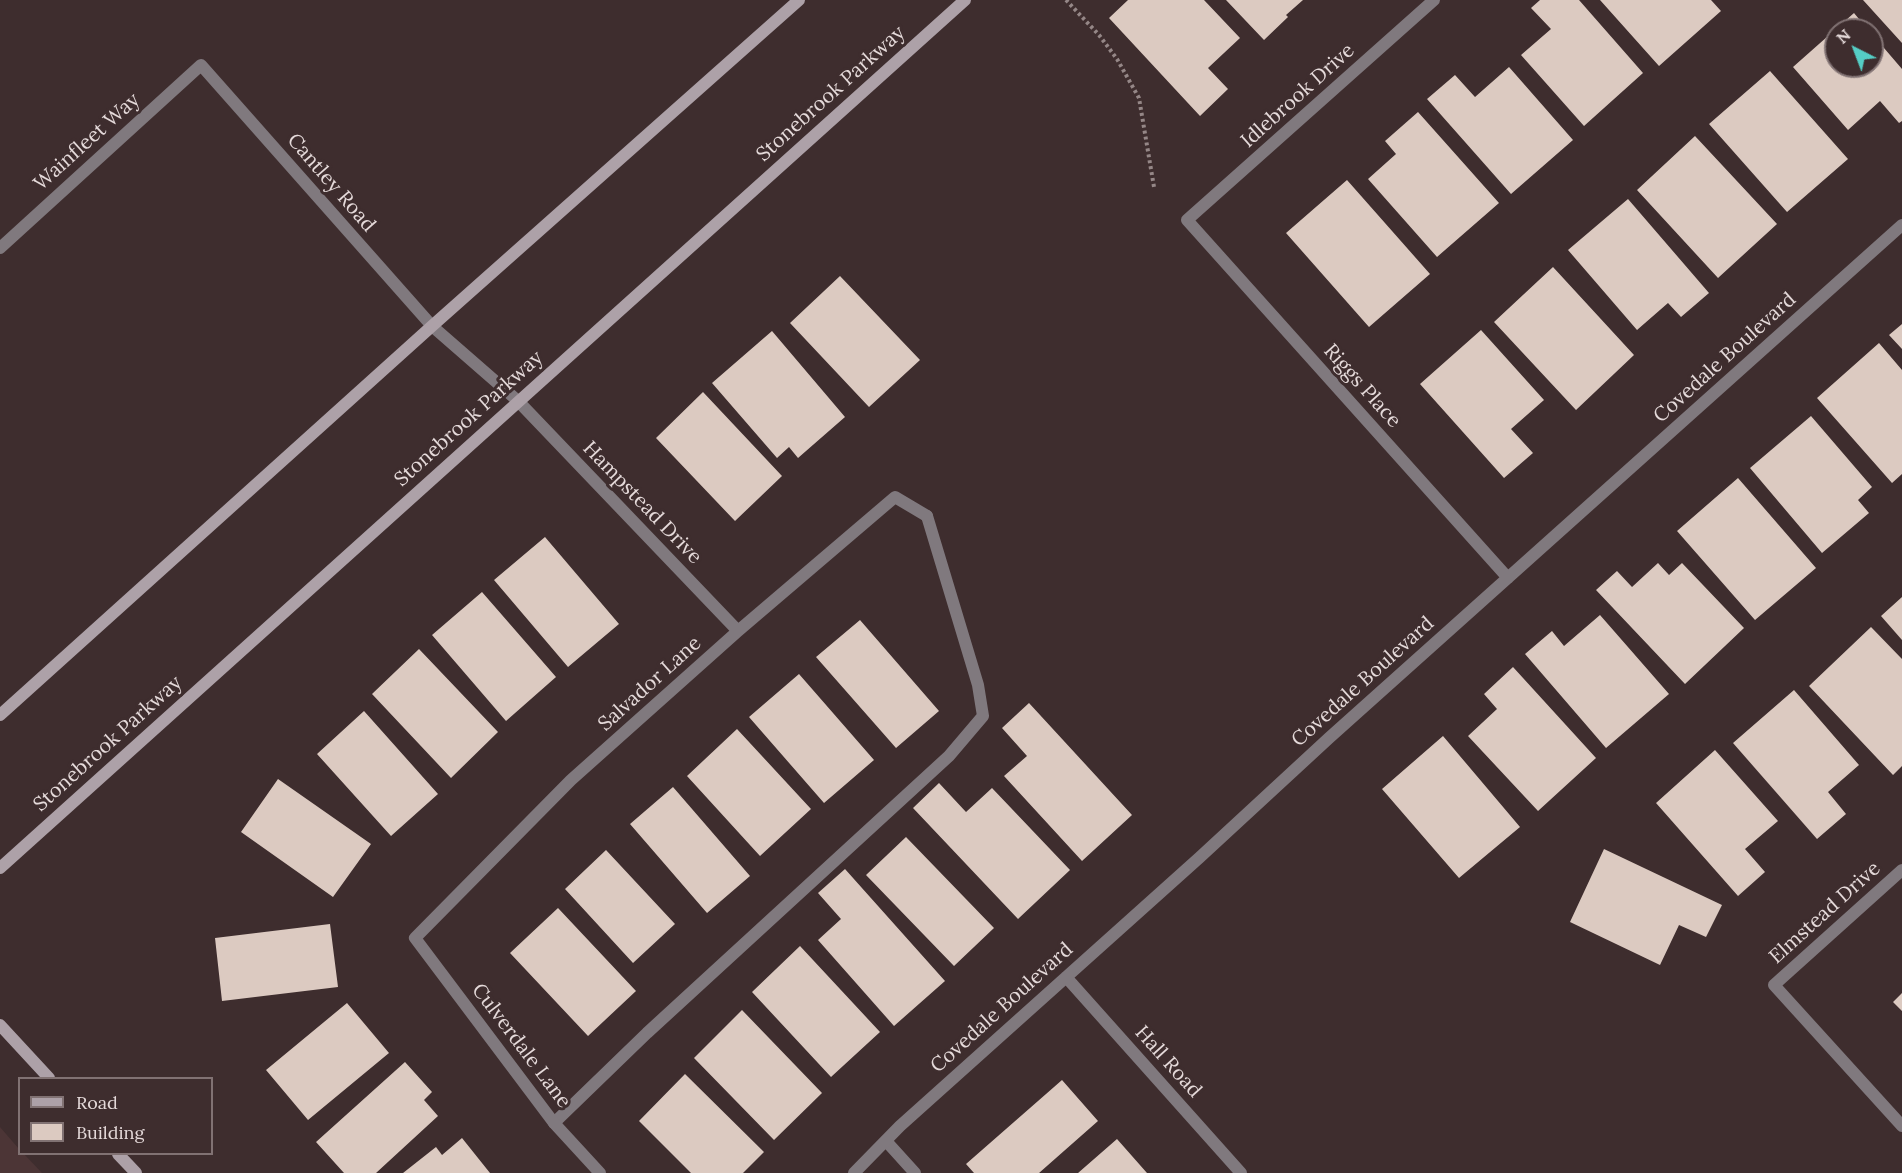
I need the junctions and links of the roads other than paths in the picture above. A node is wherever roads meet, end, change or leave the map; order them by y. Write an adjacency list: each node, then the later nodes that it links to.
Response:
1 (799, 0): 8 (main road)
2 (965, 0): 9 (main road, Stonebrook Parkway)
3 (1434, 0): 5 (street, Idlebrook Drive)
4 (201, 65): 7 (street, Wainfleet Way); 8 (street, Cantley Road)
5 (1187, 220): 10 (street, Riggs Place)
6 (1902, 225): 10 (street, Covedale Boulevard)
7 (0, 248)
8 (432, 326): 9 (street, Cantley Road); 12 (main road)
9 (518, 401): 11 (street, Hampstead Drive); 13 (main road, Stonebrook Parkway)
10 (1508, 578): 16 (street, Covedale Boulevard)
11 (738, 631): 15 (street, Salvador Lane); 19 (street, Salvador Lane)
12 (0, 715)
13 (0, 868)
14 (1902, 870): 20 (street, Elmstead Drive)
15 (415, 938): 19 (street, Culverdale Lane)
16 (1066, 977): 21 (street, Covedale Boulevard); 27 (street, Hall Road)
17 (0, 1025): 18 (main road)
18 (48, 1077)
19 (554, 1123): 24 (street, Culverdale Lane)
20 (1902, 1126)
21 (886, 1141): 25 (street, Covedale Boulevard); 26 (street)
22 (119, 1155): 23 (main road)
23 (136, 1173)
24 (600, 1173)
25 (854, 1173)
26 (915, 1173)
27 (1241, 1173)

